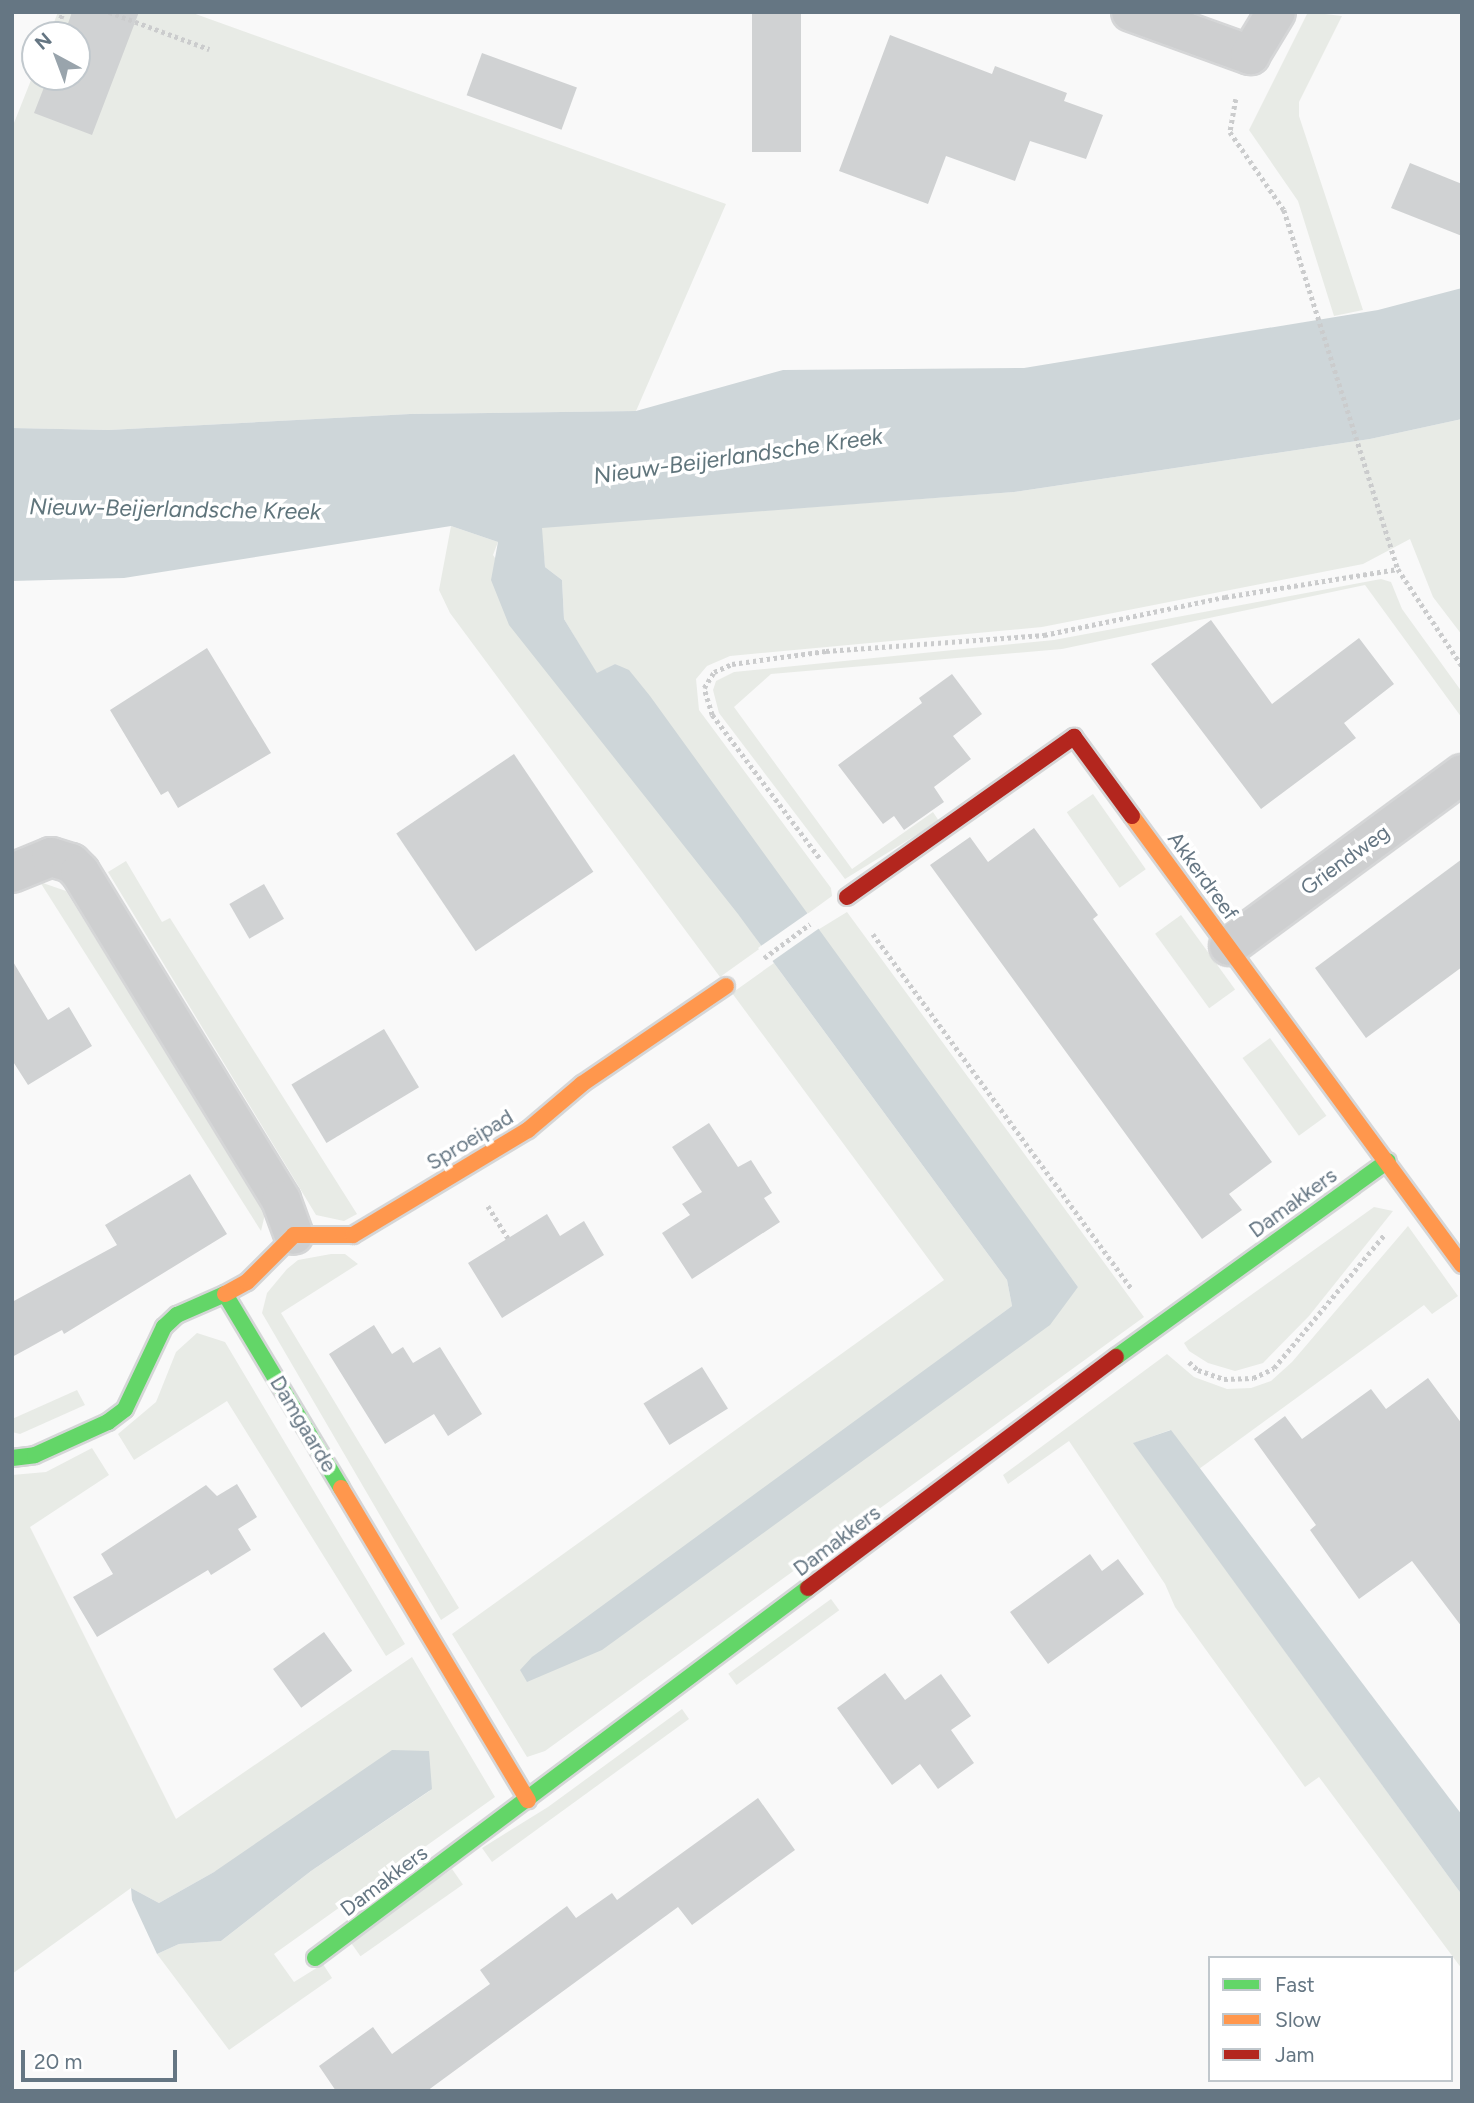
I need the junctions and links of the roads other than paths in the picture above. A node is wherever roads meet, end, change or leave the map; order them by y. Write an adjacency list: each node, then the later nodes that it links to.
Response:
1 (1131, 12): 2 (street)
2 (1276, 12)
3 (1462, 774): 6 (street, Griendweg)
4 (12, 873): 9 (street)
5 (847, 897): 6 (street, Akkerdreef)
6 (1229, 946): 8 (street, Akkerdreef)
7 (726, 986): 9 (street, Sproeipad)
8 (1388, 1161): 10 (street, Akkerdreef); 13 (street, Damakkers)
9 (294, 1235): 11 (street)
10 (1462, 1265)
11 (225, 1294): 12 (street); 13 (street, Damgaarde)
12 (12, 1458)
13 (527, 1800): 14 (street, Damakkers)
14 (315, 1958)

